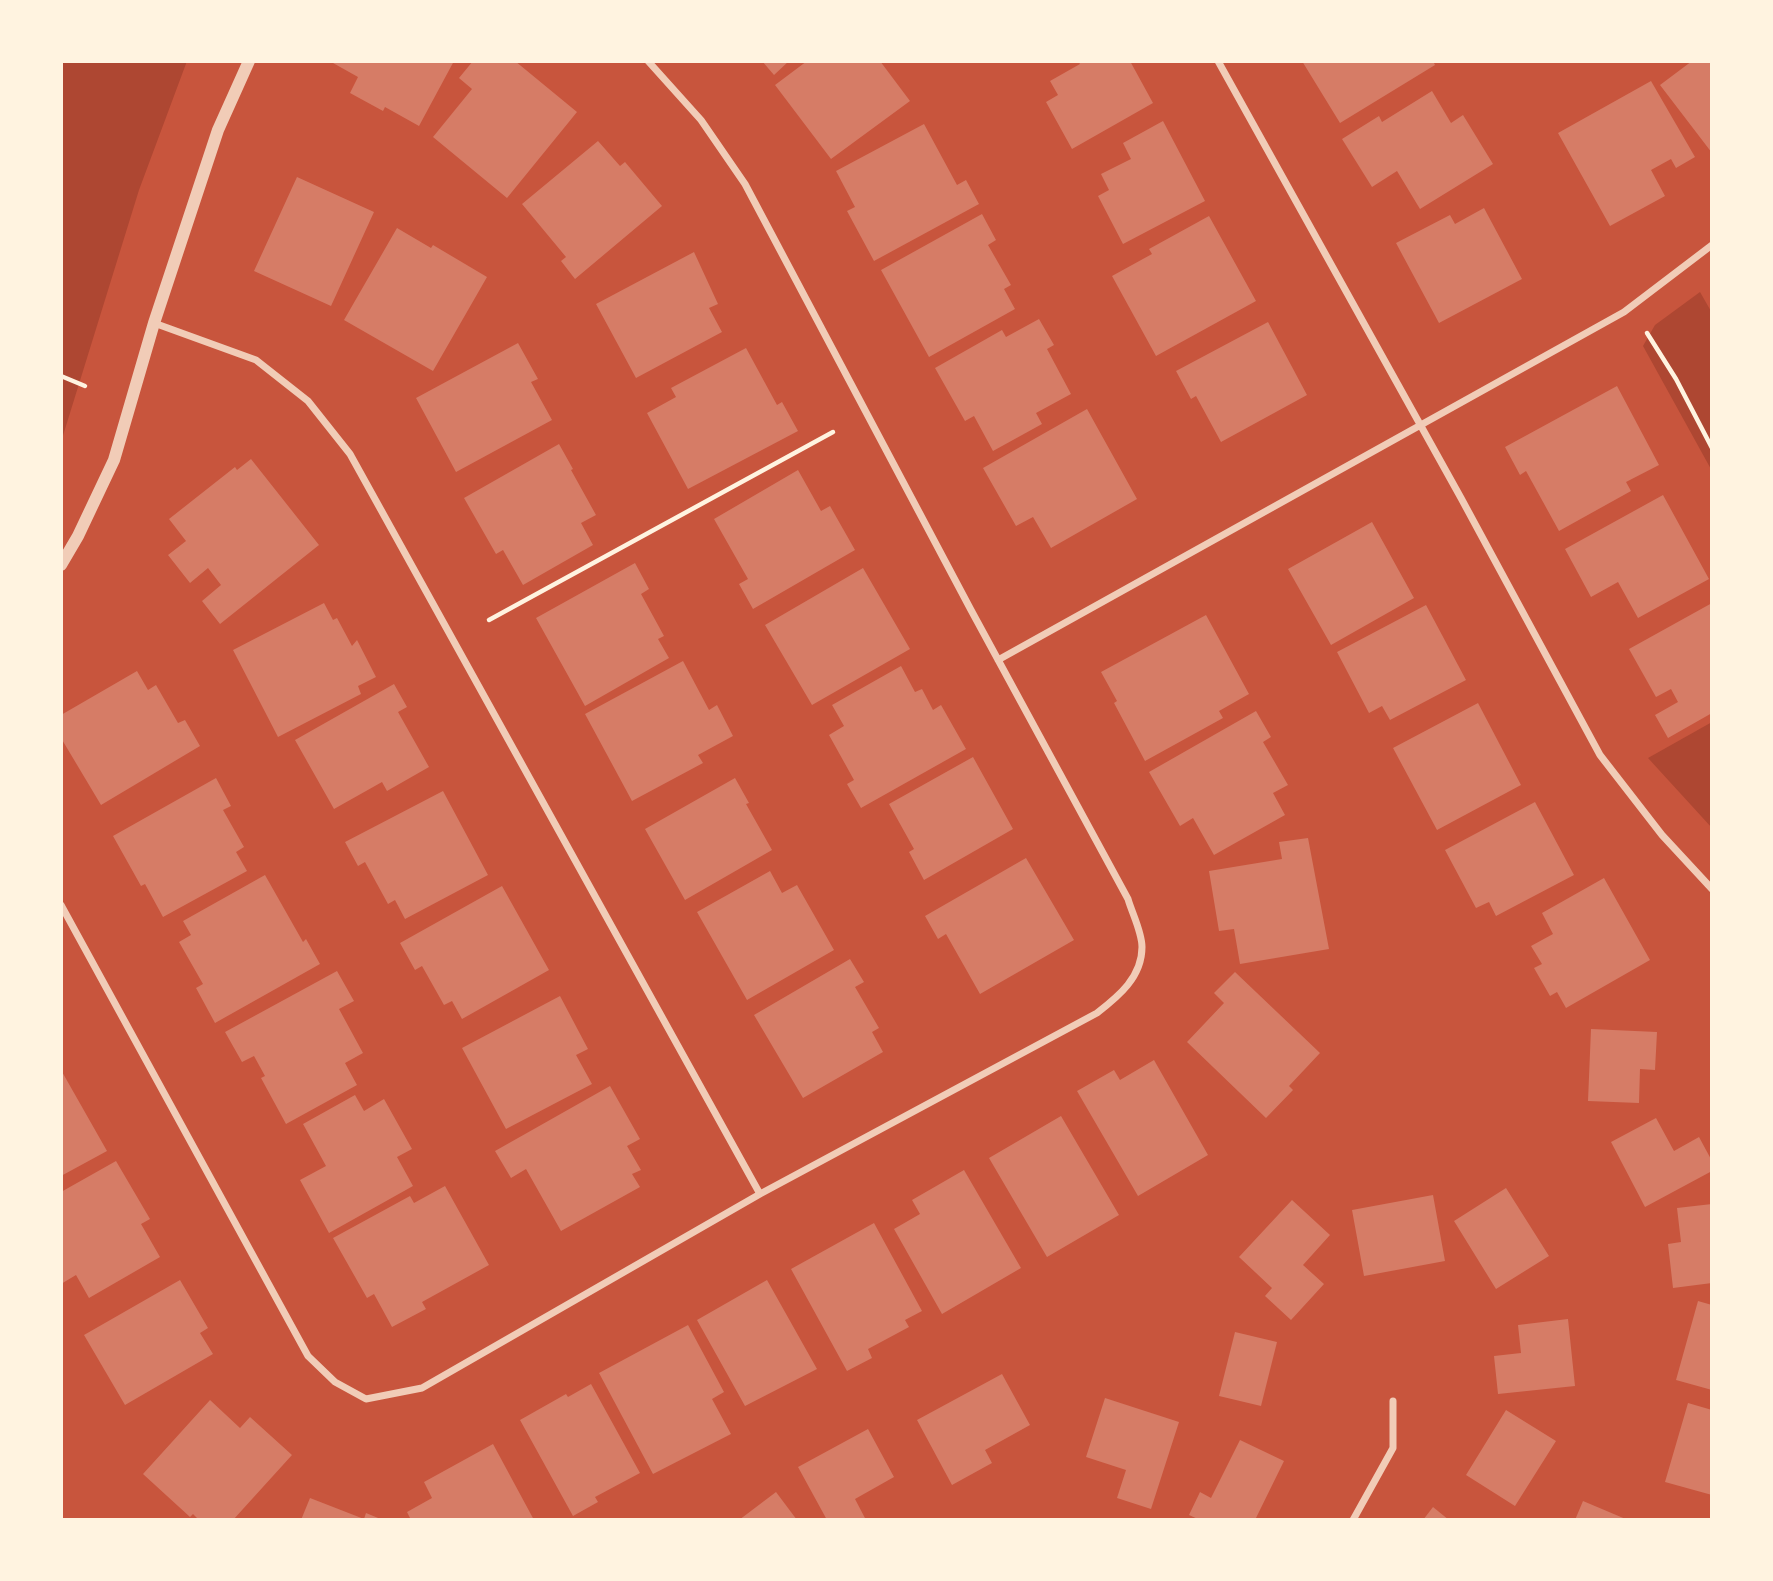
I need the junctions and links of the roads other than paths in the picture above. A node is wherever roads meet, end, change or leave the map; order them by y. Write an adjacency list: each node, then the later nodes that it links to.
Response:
1 (249, 61): 5 (street)
2 (648, 61): 8 (street)
3 (1218, 61): 6 (street)
4 (1712, 245): 6 (street)
5 (154, 323): 7 (street); 11 (street)
6 (1420, 426): 8 (street); 9 (street)
7 (61, 565)
8 (998, 660): 11 (street)
9 (1712, 889)
10 (61, 905): 11 (street)
11 (760, 1195)
12 (1393, 1401): 13 (street)
13 (1353, 1520)

